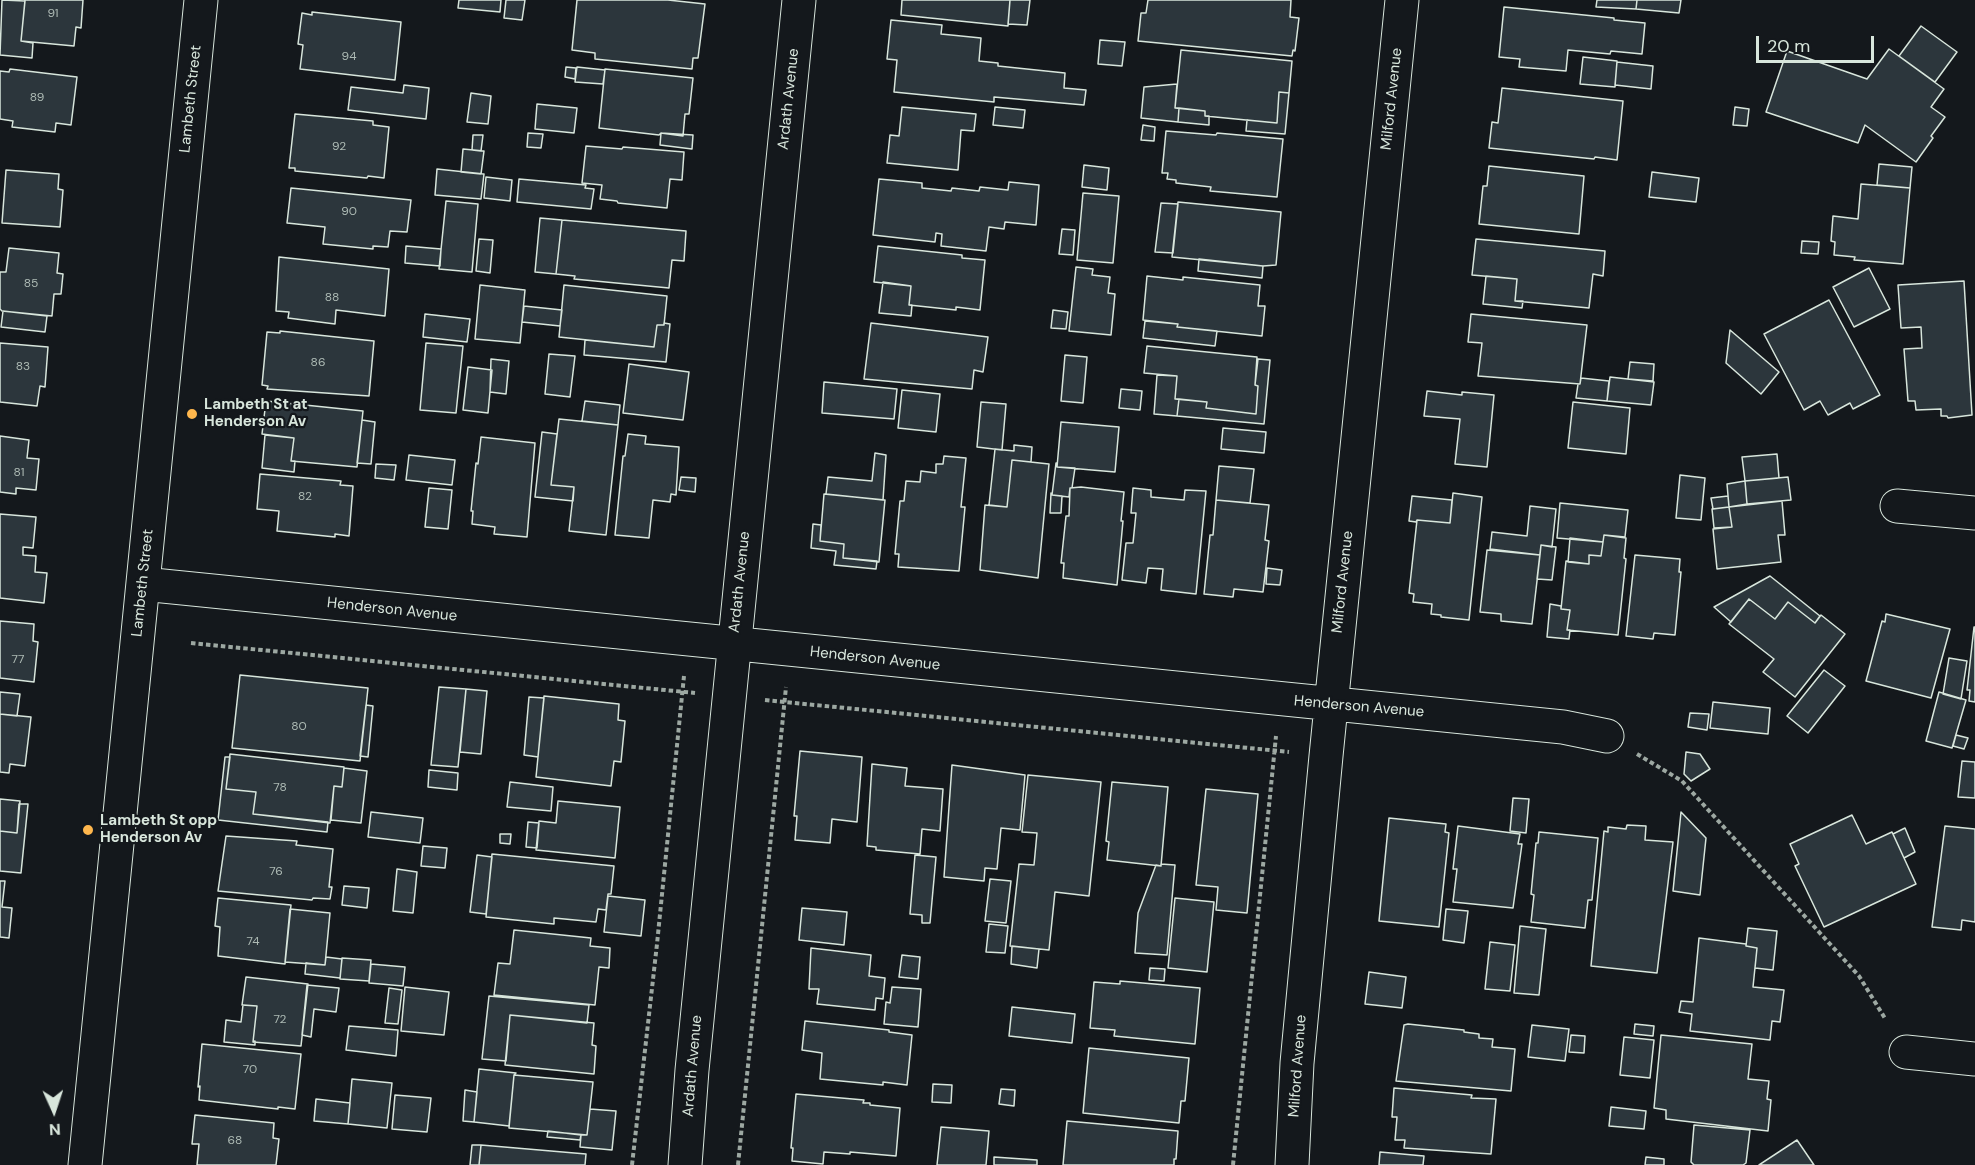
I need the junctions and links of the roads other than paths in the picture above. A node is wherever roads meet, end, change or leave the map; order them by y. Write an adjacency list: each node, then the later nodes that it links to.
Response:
1 (201, 0): 6 (street, Lambeth Street)
2 (799, 0): 7 (street, Ardath Avenue)
3 (1402, 0): 8 (street, Milford Avenue)
4 (1897, 506): 5 (street)
5 (1975, 513)
6 (143, 584): 7 (street, Henderson Avenue); 12 (street, Lambeth Street)
7 (734, 644): 8 (street, Henderson Avenue); 13 (street, Ardath Avenue)
8 (1331, 705): 9 (street, Henderson Avenue); 14 (street, Milford Avenue)
9 (1607, 736)
10 (1906, 1052): 11 (street)
11 (1975, 1059)
12 (85, 1165)
13 (685, 1165)
14 (1292, 1165)

